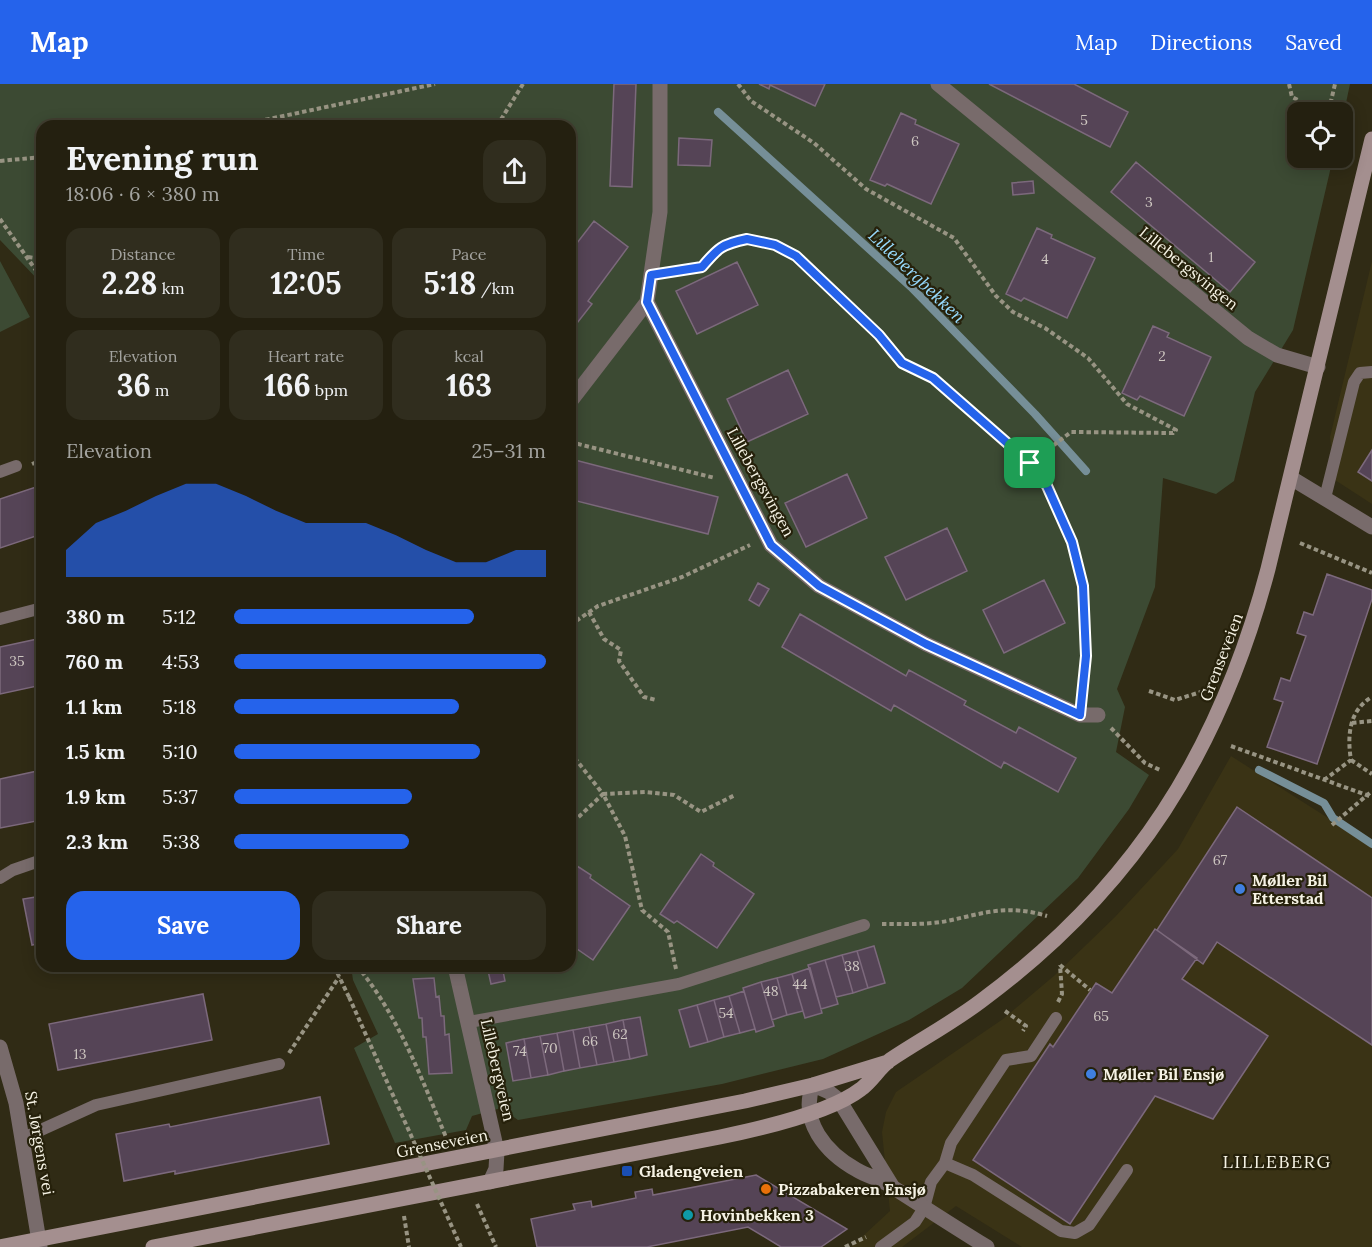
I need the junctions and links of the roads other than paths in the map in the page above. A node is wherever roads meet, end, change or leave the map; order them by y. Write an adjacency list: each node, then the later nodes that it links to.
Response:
1 (660, 84): 4 (street)
2 (938, 84): 5 (street, Lillebergsvingen)
3 (1372, 139): 5 (main road, Grenseveien)
4 (647, 302): 7 (street); 15 (street, Lillebergsvingen)
5 (1318, 367): 10 (main road, Grenseveien)
6 (1372, 372): 11 (lane)
7 (576, 394)
8 (16, 466): 9 (lane)
9 (0, 472)
10 (1291, 478): 11 (street); 23 (main road, Grenseveien)
11 (1325, 498): 12 (street)
12 (1372, 527)
13 (36, 610): 14 (lane)
14 (0, 619)
15 (1098, 715)
16 (36, 862): 17 (lane)
17 (0, 878)
18 (864, 925): 21 (lane)
19 (457, 972): 21 (street, Lillebergveien)
20 (1056, 1018): 30 (lane)
21 (469, 1022): 29 (street, Lillebergveien)
22 (0, 1047): 28 (street, St. Jørgens vei)
23 (888, 1062): 25 (main road, Grenseveien); 26 (main road, Grenseveien)
24 (279, 1064): 28 (lane)
25 (813, 1085): 26 (street); 27 (street); 29 (main road, Grenseveien)
26 (839, 1100): 27 (main road, Grenseveien); 33 (street)
27 (808, 1113): 32 (main road, Grenseveien); 33 (street)
28 (21, 1139): 35 (street, St. Jørgens vei)
29 (497, 1151): 32 (street, Lillebergveien); 35 (main road, Grenseveien)
30 (945, 1163): 31 (lane); 34 (lane)
31 (1127, 1170)
32 (490, 1182): 37 (main road, Grenseveien)
33 (892, 1186): 34 (street)
34 (924, 1208): 38 (lane); 39 (street)
35 (39, 1243): 36 (main road, Grenseveien)
36 (0, 1247)
37 (153, 1247)
38 (881, 1247)
39 (987, 1247)

